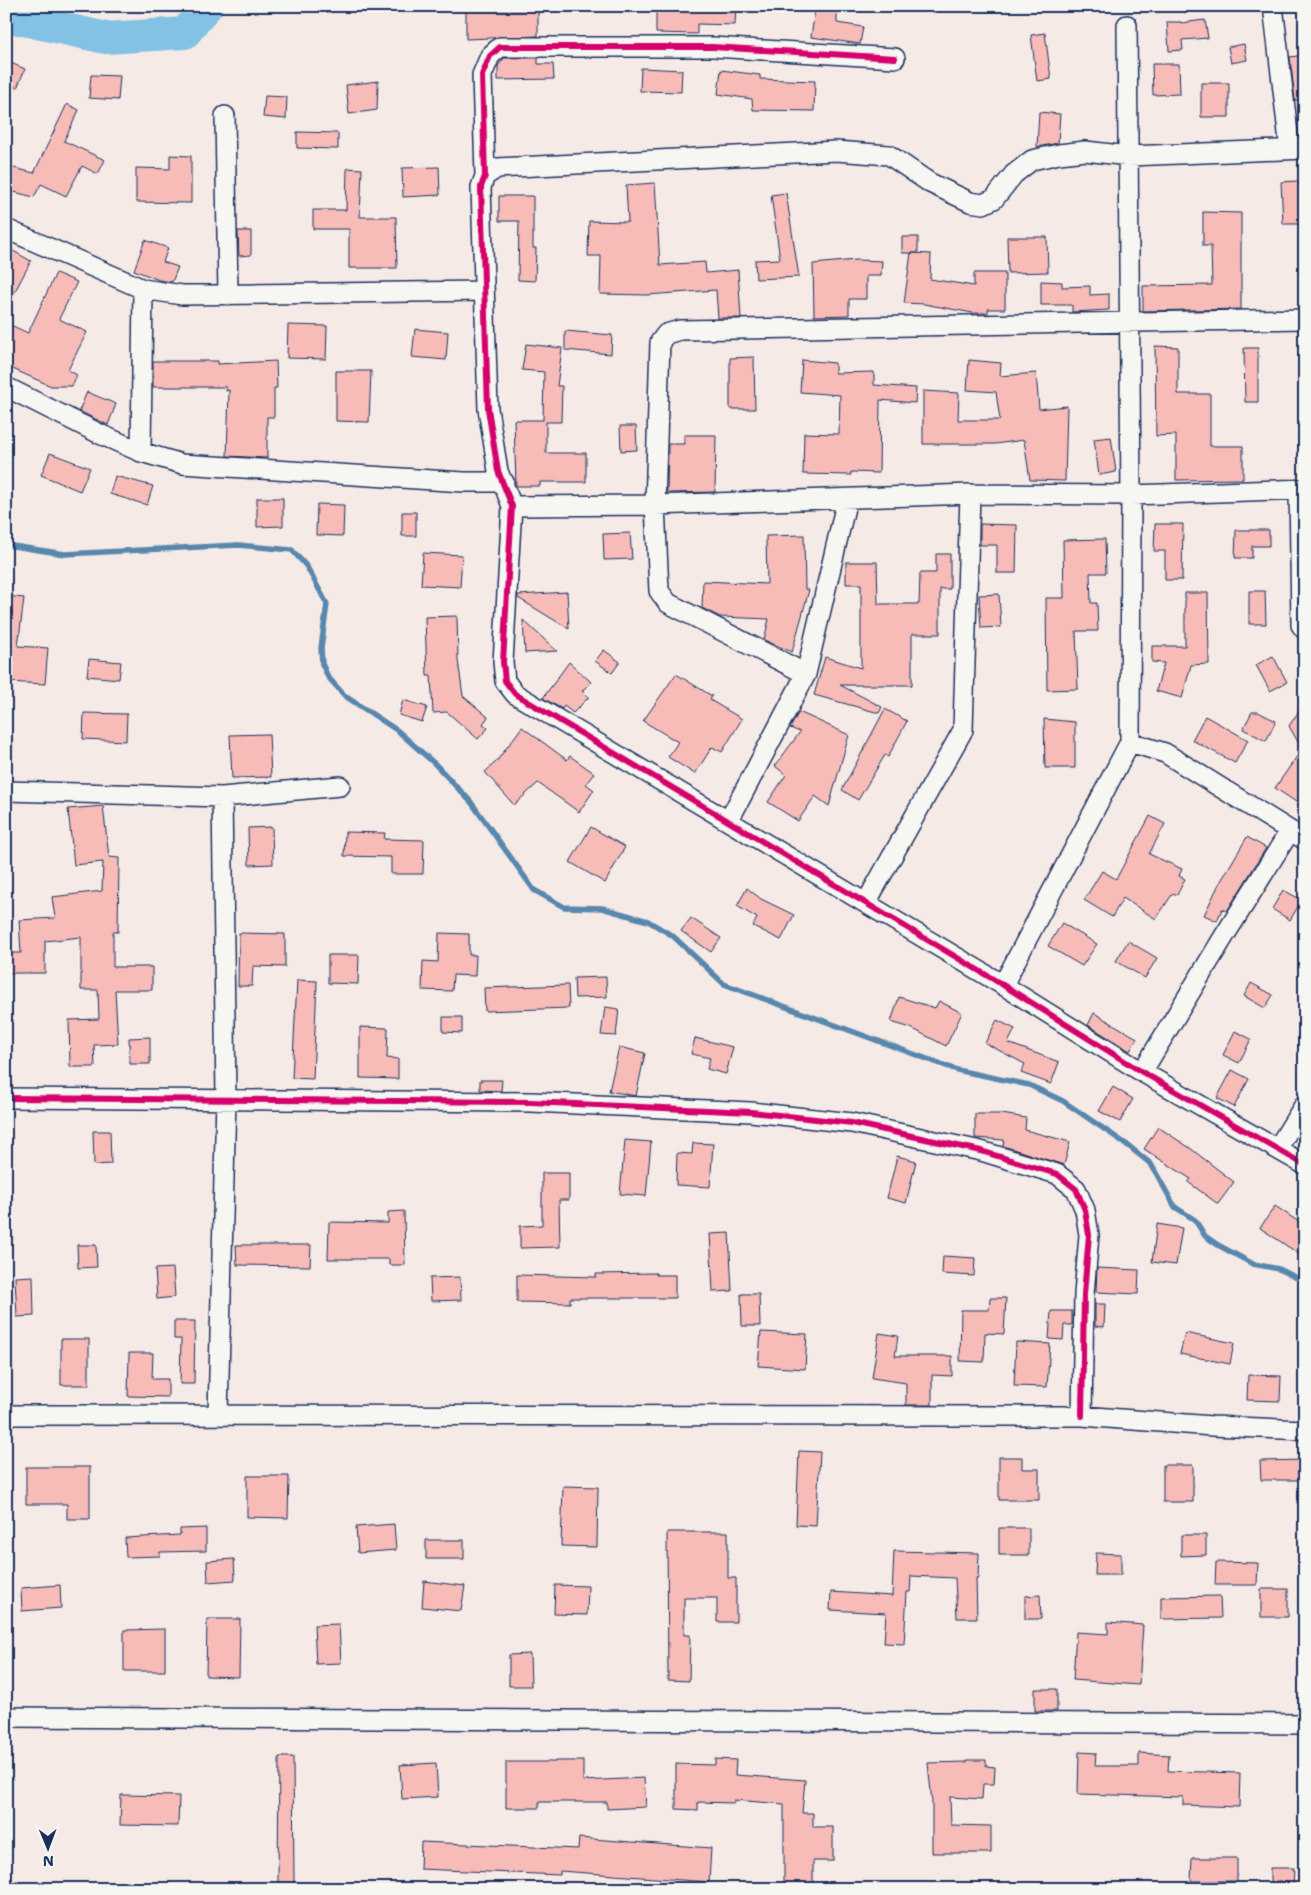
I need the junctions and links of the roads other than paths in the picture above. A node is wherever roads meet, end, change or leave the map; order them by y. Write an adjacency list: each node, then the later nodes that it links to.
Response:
1 (1273, 6): 5 (street)
2 (1126, 25): 6 (street)
3 (895, 58): 7 (street)
4 (225, 116): 11 (street)
5 (1297, 150): 6 (street)
6 (1128, 156): 7 (street); 13 (street)
7 (486, 176): 10 (street)
8 (6, 229): 9 (street)
9 (143, 289): 11 (street); 15 (street)
10 (484, 291): 11 (street); 16 (street)
11 (228, 295)
12 (1305, 319): 13 (street)
13 (1128, 324): 19 (street); 22 (street)
14 (6, 387): 15 (street)
15 (141, 452): 16 (street)
16 (504, 482): 21 (street)
17 (1302, 489): 19 (street); 23 (street)
18 (970, 494): 19 (street); 20 (street); 31 (street)
19 (1131, 495): 25 (street)
20 (847, 498): 22 (street); 24 (street)
21 (512, 506): 22 (street); 29 (street)
22 (656, 506): 24 (street)
23 (1305, 630)
24 (806, 674): 29 (street)
25 (1130, 742): 30 (street); 32 (street)
26 (340, 786): 28 (street)
27 (6, 791): 28 (street)
28 (222, 797): 35 (street)
29 (729, 820): 31 (street)
30 (1298, 836): 33 (street)
31 (866, 903): 32 (street)
32 (1003, 985): 33 (street)
33 (1142, 1072): 37 (street)
34 (6, 1098): 35 (street)
35 (226, 1098): 40 (street); 41 (street)
36 (1305, 1104): 37 (street)
37 (1278, 1149): 38 (street)
38 (1305, 1165)
39 (6, 1414): 40 (street)
40 (218, 1415): 41 (street)
41 (1082, 1416): 42 (street)
42 (1305, 1430)
43 (6, 1717): 44 (street)
44 (1305, 1724)

